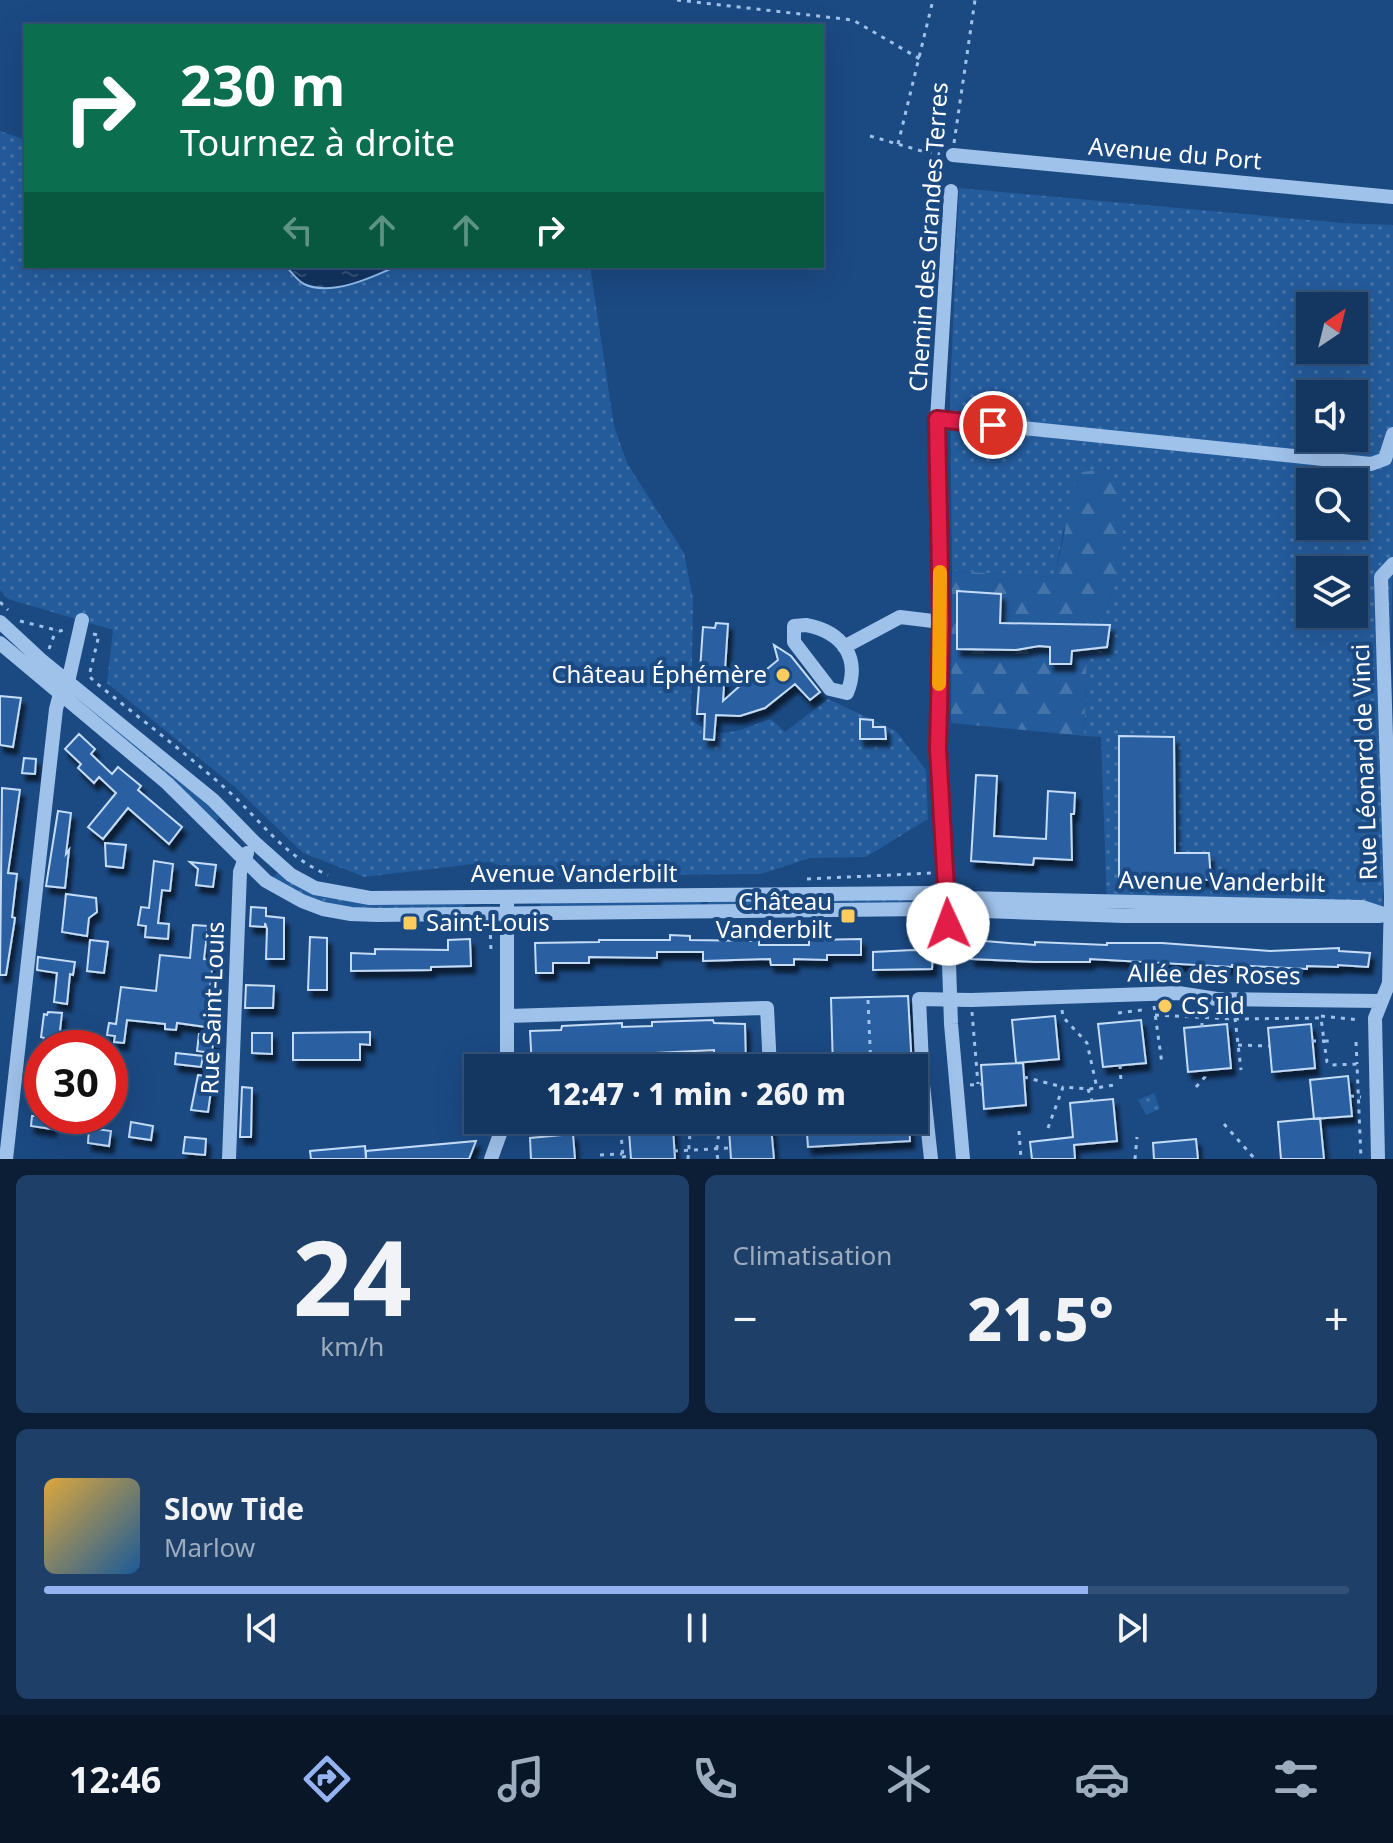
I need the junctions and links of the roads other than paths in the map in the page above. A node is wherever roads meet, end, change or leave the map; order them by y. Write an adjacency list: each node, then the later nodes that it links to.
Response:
1 (953, 155): 3 (street, Avenue du Port)
2 (951, 191): 4 (street, Chemin des Grandes Terres)
3 (1393, 197)
4 (937, 419): 5 (street); 8 (street, Chemin des Grandes Terres)
5 (1393, 434)
6 (1393, 564): 18 (street, Rue Léonard de Vinci)
7 (4, 616): 12 (street, Avenue Vanderbilt)
8 (941, 622): 11 (street); 16 (street, Chemin des Grandes Terres)
9 (80, 626): 12 (street)
10 (0, 643): 12 (street, Avenue Vanderbilt)
11 (844, 647): 11 (street)
12 (64, 688): 13 (street, Avenue Vanderbilt); 14 (street, Avenue Vanderbilt); 27 (street)
13 (254, 842): 14 (street); 15 (street, Avenue Vanderbilt)
14 (244, 860): 17 (street, Avenue Vanderbilt); 28 (street, Rue Saint-Louis)
15 (507, 897): 16 (street, Avenue Vanderbilt); 17 (street)
16 (947, 903): 17 (street, Avenue Vanderbilt); 18 (street, Avenue Vanderbilt); 19 (street, Chemin des Grandes Terres)
17 (507, 913): 21 (street)
18 (1392, 916): 20 (street, Rue Léonard de Vinci)
19 (944, 1000): 20 (street, Allée des Roses); 24 (street); 31 (street, Chemin des Grandes Terres)
20 (1381, 1001): 32 (street, Rue Léonard de Vinci)
21 (507, 1016): 22 (street); 23 (street)
22 (507, 1054)
23 (769, 1054)
24 (918, 1054)
25 (500, 1134): 29 (street)
26 (927, 1134): 30 (street)
27 (6, 1159)
28 (229, 1159)
29 (491, 1159)
30 (931, 1159)
31 (963, 1159)
32 (1378, 1159)

